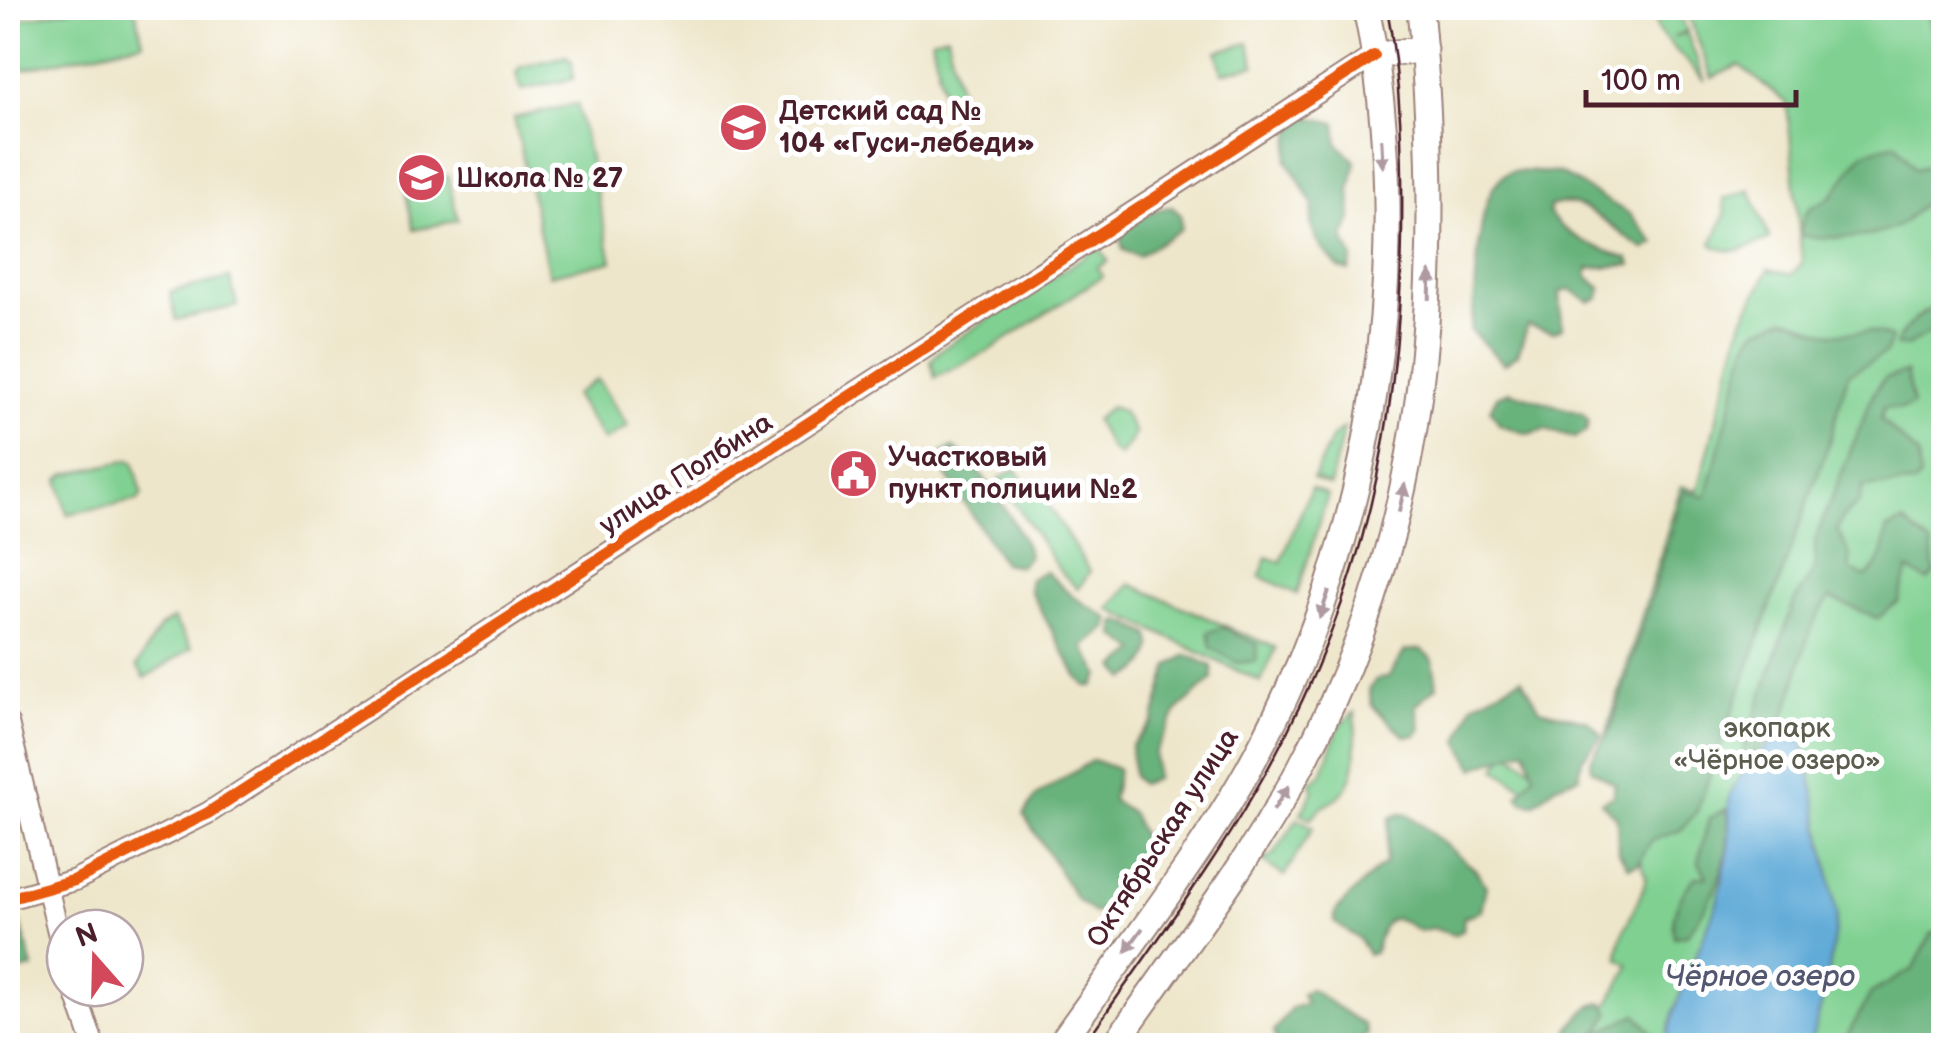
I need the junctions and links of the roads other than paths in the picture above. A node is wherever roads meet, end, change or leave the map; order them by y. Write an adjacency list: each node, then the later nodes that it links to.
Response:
1 (1366, 8): 4 (main road, Октябрьская улица)
2 (1420, 8): 3 (main road)
3 (1424, 48): 4 (main road, улица Полбина); 12 (main road, one-way to 3)
4 (1374, 56): 6 (street, улица Полбина); 11 (main road, Октябрьская улица, one-way to 11)
5 (8, 723): 6 (street)
6 (45, 891): 7 (street, улица Полбина); 8 (street)
7 (8, 899)
8 (50, 908)
9 (81, 1008): 10 (street)
10 (94, 1046)
11 (1060, 1046)
12 (1114, 1046)

